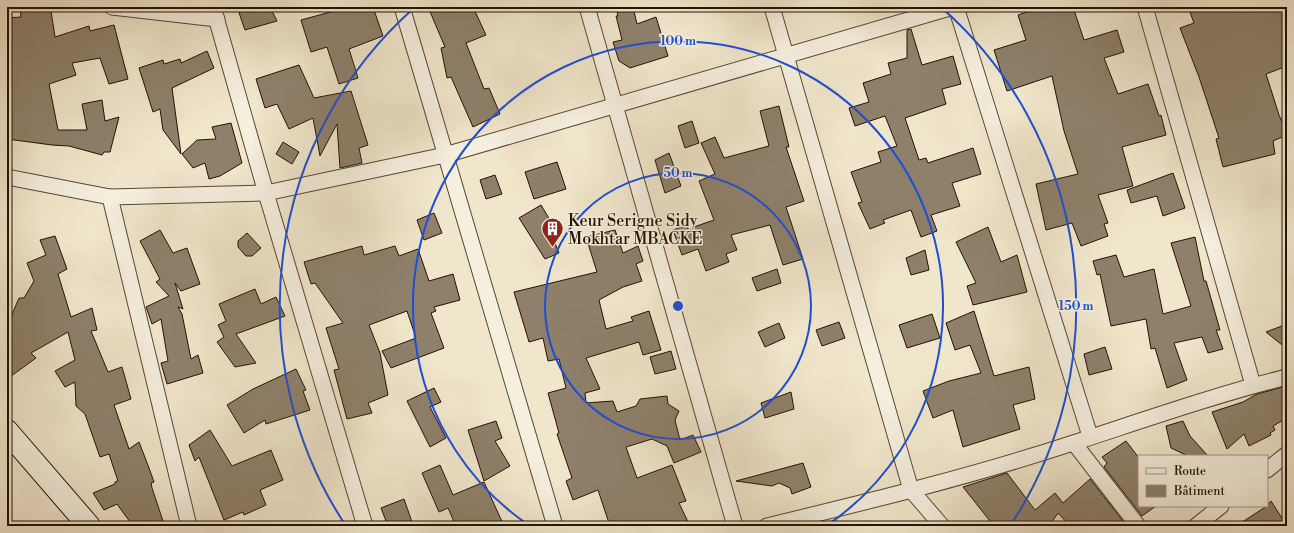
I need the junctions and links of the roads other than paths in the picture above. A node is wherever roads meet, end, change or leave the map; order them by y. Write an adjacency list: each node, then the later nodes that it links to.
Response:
1 (112, 7): 8 (street)
2 (402, 7): 11 (street)
3 (587, 7): 10 (street)
4 (772, 7): 9 (street)
5 (953, 7): 9 (street)
6 (956, 7): 18 (street)
7 (1145, 7): 16 (street)
8 (215, 13): 13 (street)
9 (786, 56): 10 (street); 22 (street)
10 (615, 106): 11 (street); 28 (street)
11 (445, 156): 13 (street); 27 (street)
12 (7, 177): 14 (street)
13 (266, 193): 14 (street); 26 (street)
14 (110, 197): 25 (street)
15 (1287, 377): 16 (street)
16 (1253, 385): 18 (street)
17 (7, 431): 24 (street)
18 (1090, 436): 19 (street)
19 (1074, 443): 22 (street); 31 (street)
20 (1287, 454): 21 (street)
21 (1268, 469)
22 (911, 490): 29 (street); 30 (street)
23 (1220, 507): 32 (street)
24 (89, 526)
25 (189, 526)
26 (365, 526)
27 (555, 526)
28 (735, 526)
29 (767, 526)
30 (942, 526)
31 (1138, 526)
32 (1196, 526)

